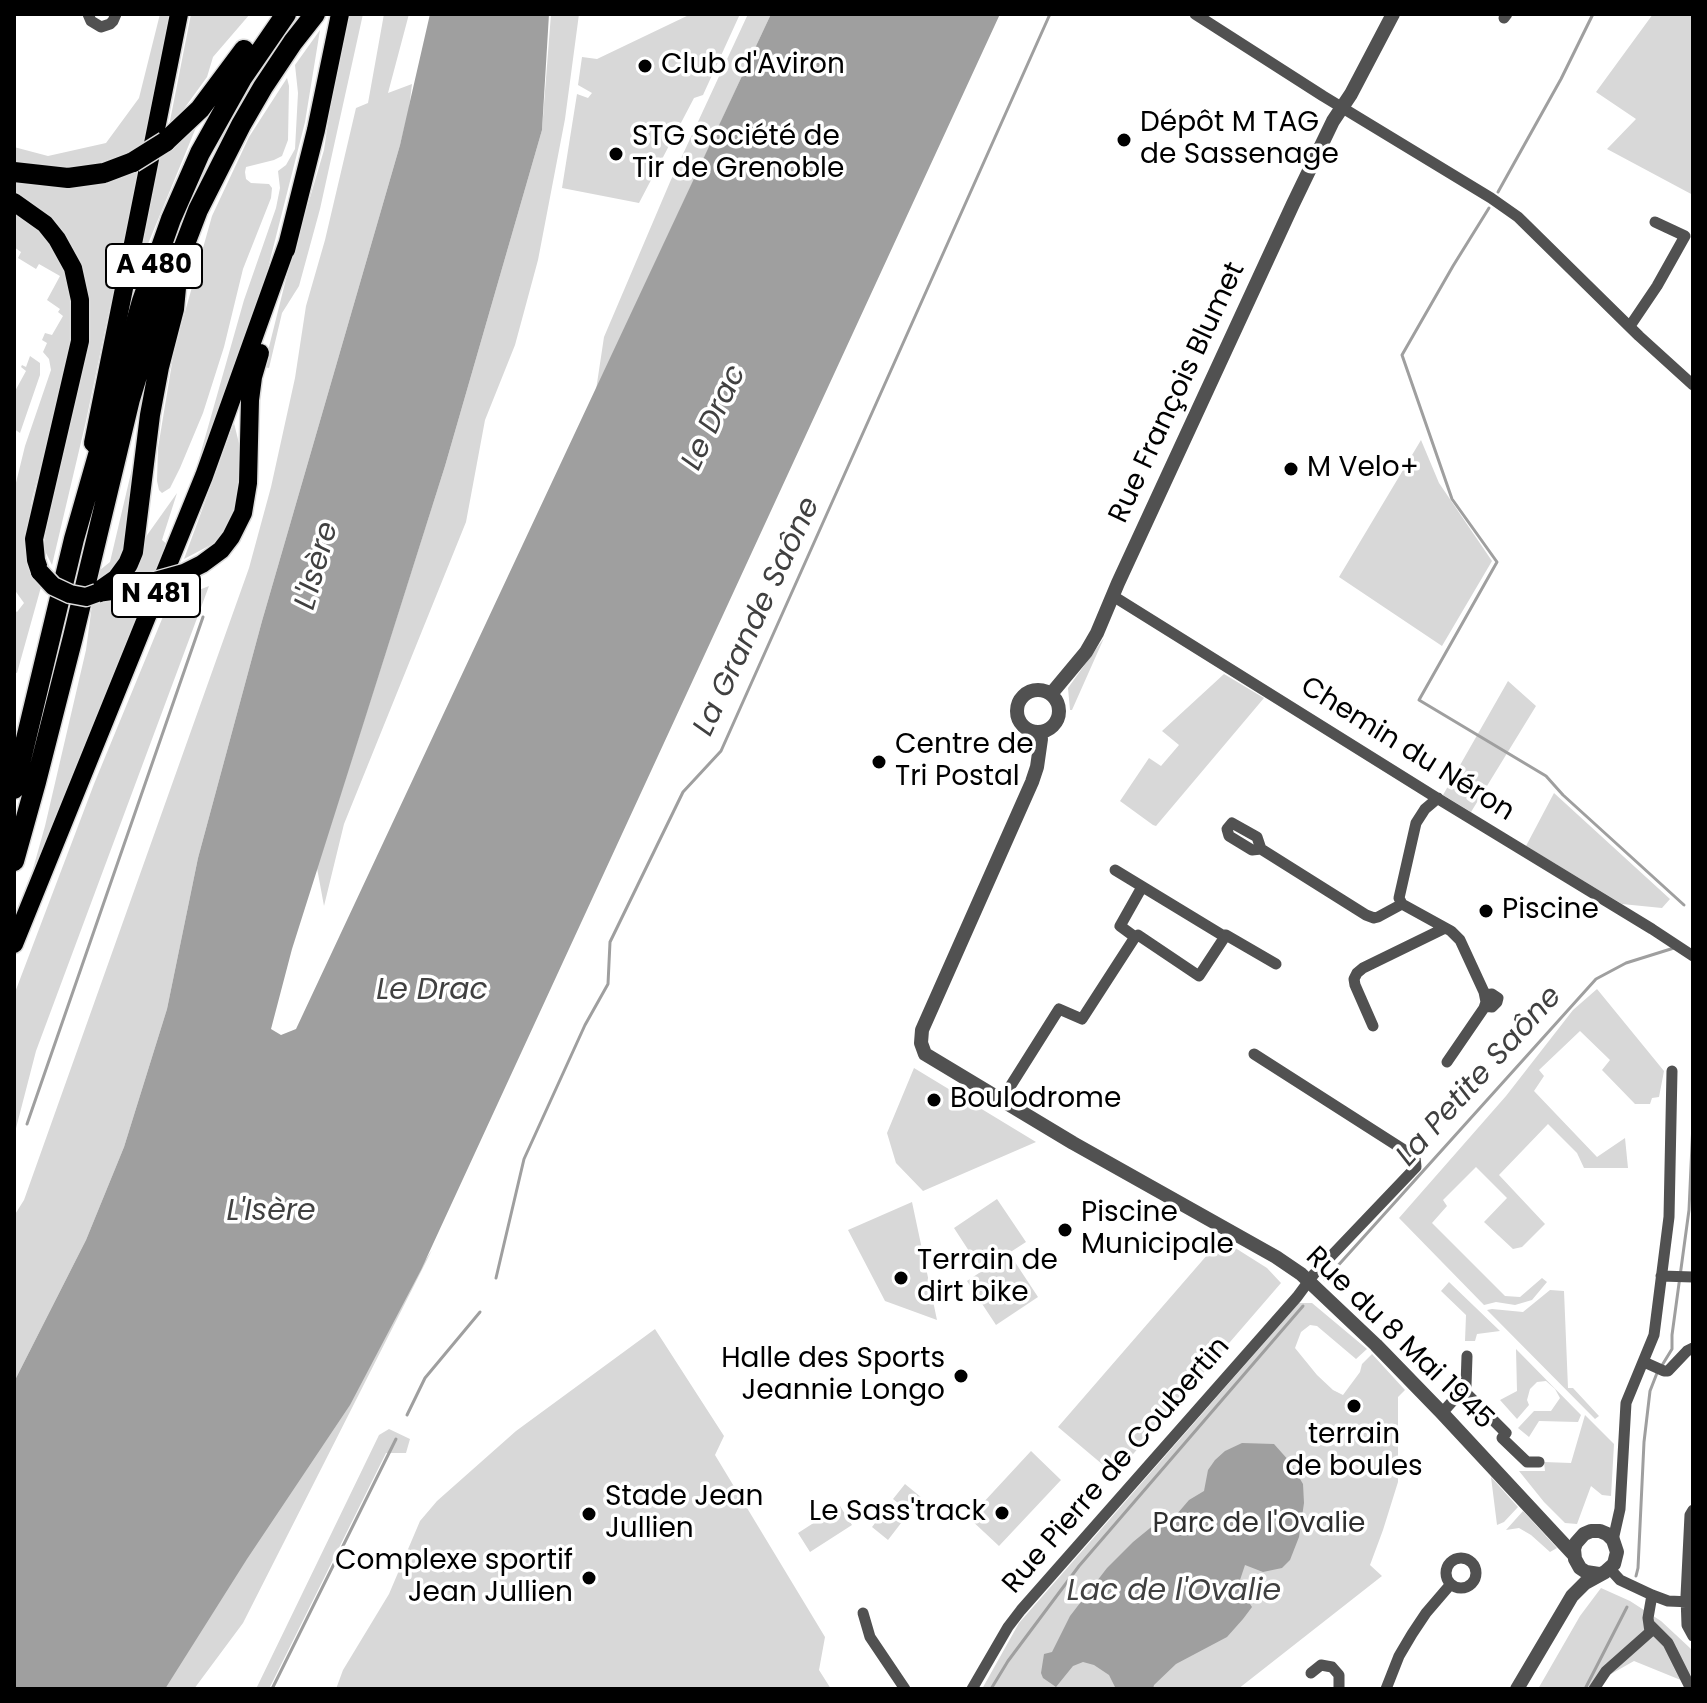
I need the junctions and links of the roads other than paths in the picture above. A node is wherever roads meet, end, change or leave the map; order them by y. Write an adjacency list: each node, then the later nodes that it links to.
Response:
1 (116, 14): 9 (street)
2 (179, 14): 18 (highway)
3 (270, 14): 11 (highway, bridge)
4 (286, 14): 18 (highway, A 480)
5 (315, 14): 15 (highway, A 480)
6 (340, 14): 14 (highway, N 481)
7 (1195, 14): 10 (street)
8 (1393, 14): 10 (street, Rue François Blumet)
9 (88, 15)
10 (1342, 107): 16 (street); 20 (street, Rue François Blumet)
11 (14, 172)
12 (14, 202): 19 (highway, bridge)
13 (1655, 222): 16 (street)
14 (288, 242): 19 (highway, bridge); 33 (highway, N 481)
15 (180, 257): 19 (highway); 26 (highway, A 480)
16 (1630, 326): 17 (street)
17 (1693, 385)
18 (74, 539): 23 (highway)
19 (97, 593)
20 (1113, 596): 21 (street, Rue François Blumet); 24 (street, Chemin du Néron)
21 (1051, 694): 22 (street); 22 (street)
22 (1038, 732): 40 (street, Rue du 8 Mai 1945)
23 (14, 789)
24 (1438, 798): 29 (street); 34 (street, Chemin du Néron)
25 (1261, 849): 29 (street)
26 (14, 861)
27 (1115, 870): 28 (street)
28 (1142, 887): 31 (street); 32 (street)
29 (1402, 904): 30 (street)
30 (1445, 928): 36 (street); 38 (street)
31 (1226, 935): 32 (street); 35 (street)
32 (1135, 937): 40 (street)
33 (14, 944)
34 (1684, 950)
35 (1276, 964)
36 (1373, 1026)
37 (1254, 1054): 42 (street, Rue Pierre de Coubertin)
38 (1447, 1062)
39 (1672, 1071): 41 (street)
40 (1001, 1101): 42 (street, Rue du 8 Mai 1945)
41 (1677, 1276): 45 (street)
42 (1309, 1282): 47 (street, Rue du 8 Mai 1945); 65 (street, Rue Pierre de Coubertin)
43 (1693, 1348): 45 (street)
44 (1467, 1356): 46 (street)
45 (1644, 1362): 52 (street)
46 (1463, 1390): 47 (street); 48 (street)
47 (1442, 1413): 50 (street, Rue du 8 Mai 1945)
48 (1539, 1462)
49 (1693, 1510): 53 (street)
50 (1541, 1518): 51 (street, Rue du 8 Mai 1945); 54 (street, Rue du 8 Mai 1945)
51 (1584, 1534): 52 (street); 54 (street)
52 (1613, 1540): 55 (street)
53 (1691, 1553): 59 (street)
54 (1575, 1559): 55 (street); 58 (street)
55 (1604, 1572): 57 (street); 58 (street)
56 (1450, 1585): 67 (street)
57 (1652, 1595): 59 (street); 61 (street)
58 (1572, 1596): 68 (street)
59 (1690, 1602): 62 (street)
60 (863, 1613): 64 (street)
61 (1648, 1624): 69 (street); 70 (street)
62 (1693, 1636)
63 (1311, 1673): 66 (street)
64 (905, 1689)
65 (972, 1689)
66 (1339, 1689)
67 (1386, 1689)
68 (1517, 1689)
69 (1594, 1689)
70 (1691, 1689)

